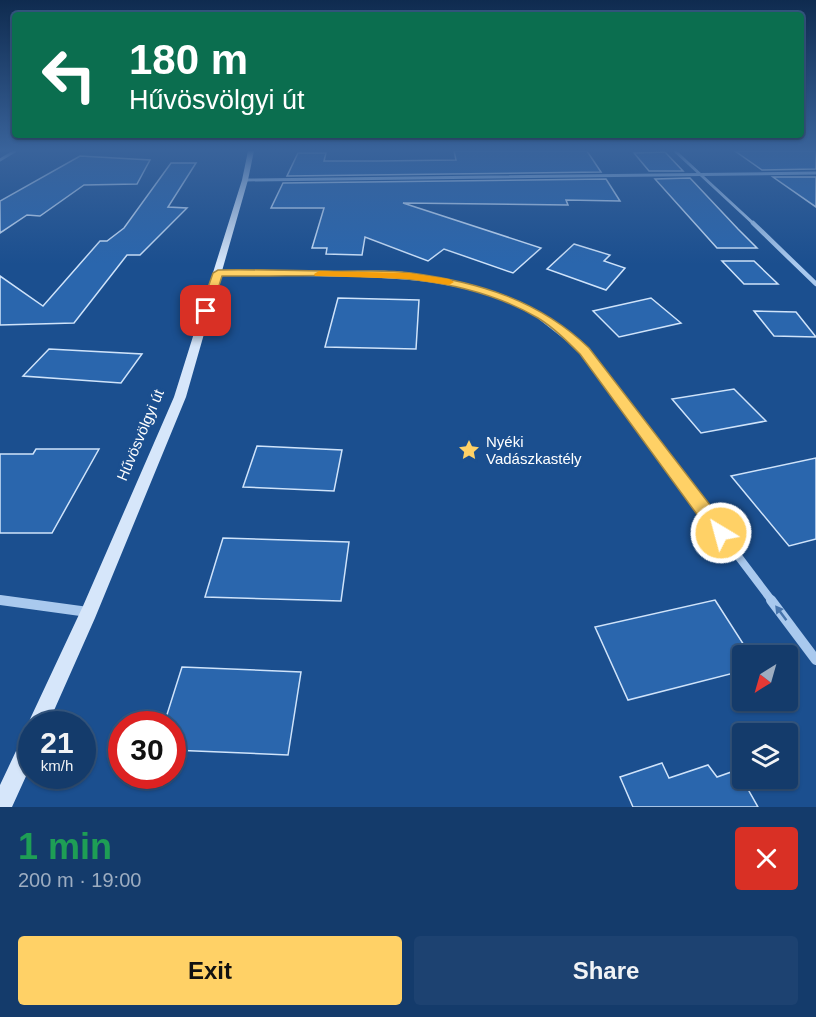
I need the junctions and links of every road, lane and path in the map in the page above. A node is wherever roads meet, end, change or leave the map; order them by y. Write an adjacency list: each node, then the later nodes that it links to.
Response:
1 (242, 189): 3 (main road, Hűvösvölgyi út)
2 (717, 189): 4 (street)
3 (218, 273): 6 (main road, Hűvösvölgyi út); 7 (street, one-way to 3)
4 (816, 284)
5 (0, 600): 6 (street)
6 (89, 612): 8 (main road, Hűvösvölgyi út)
7 (816, 660)
8 (44, 711)
9 (18, 770): 10 (main road)
10 (1, 807)

